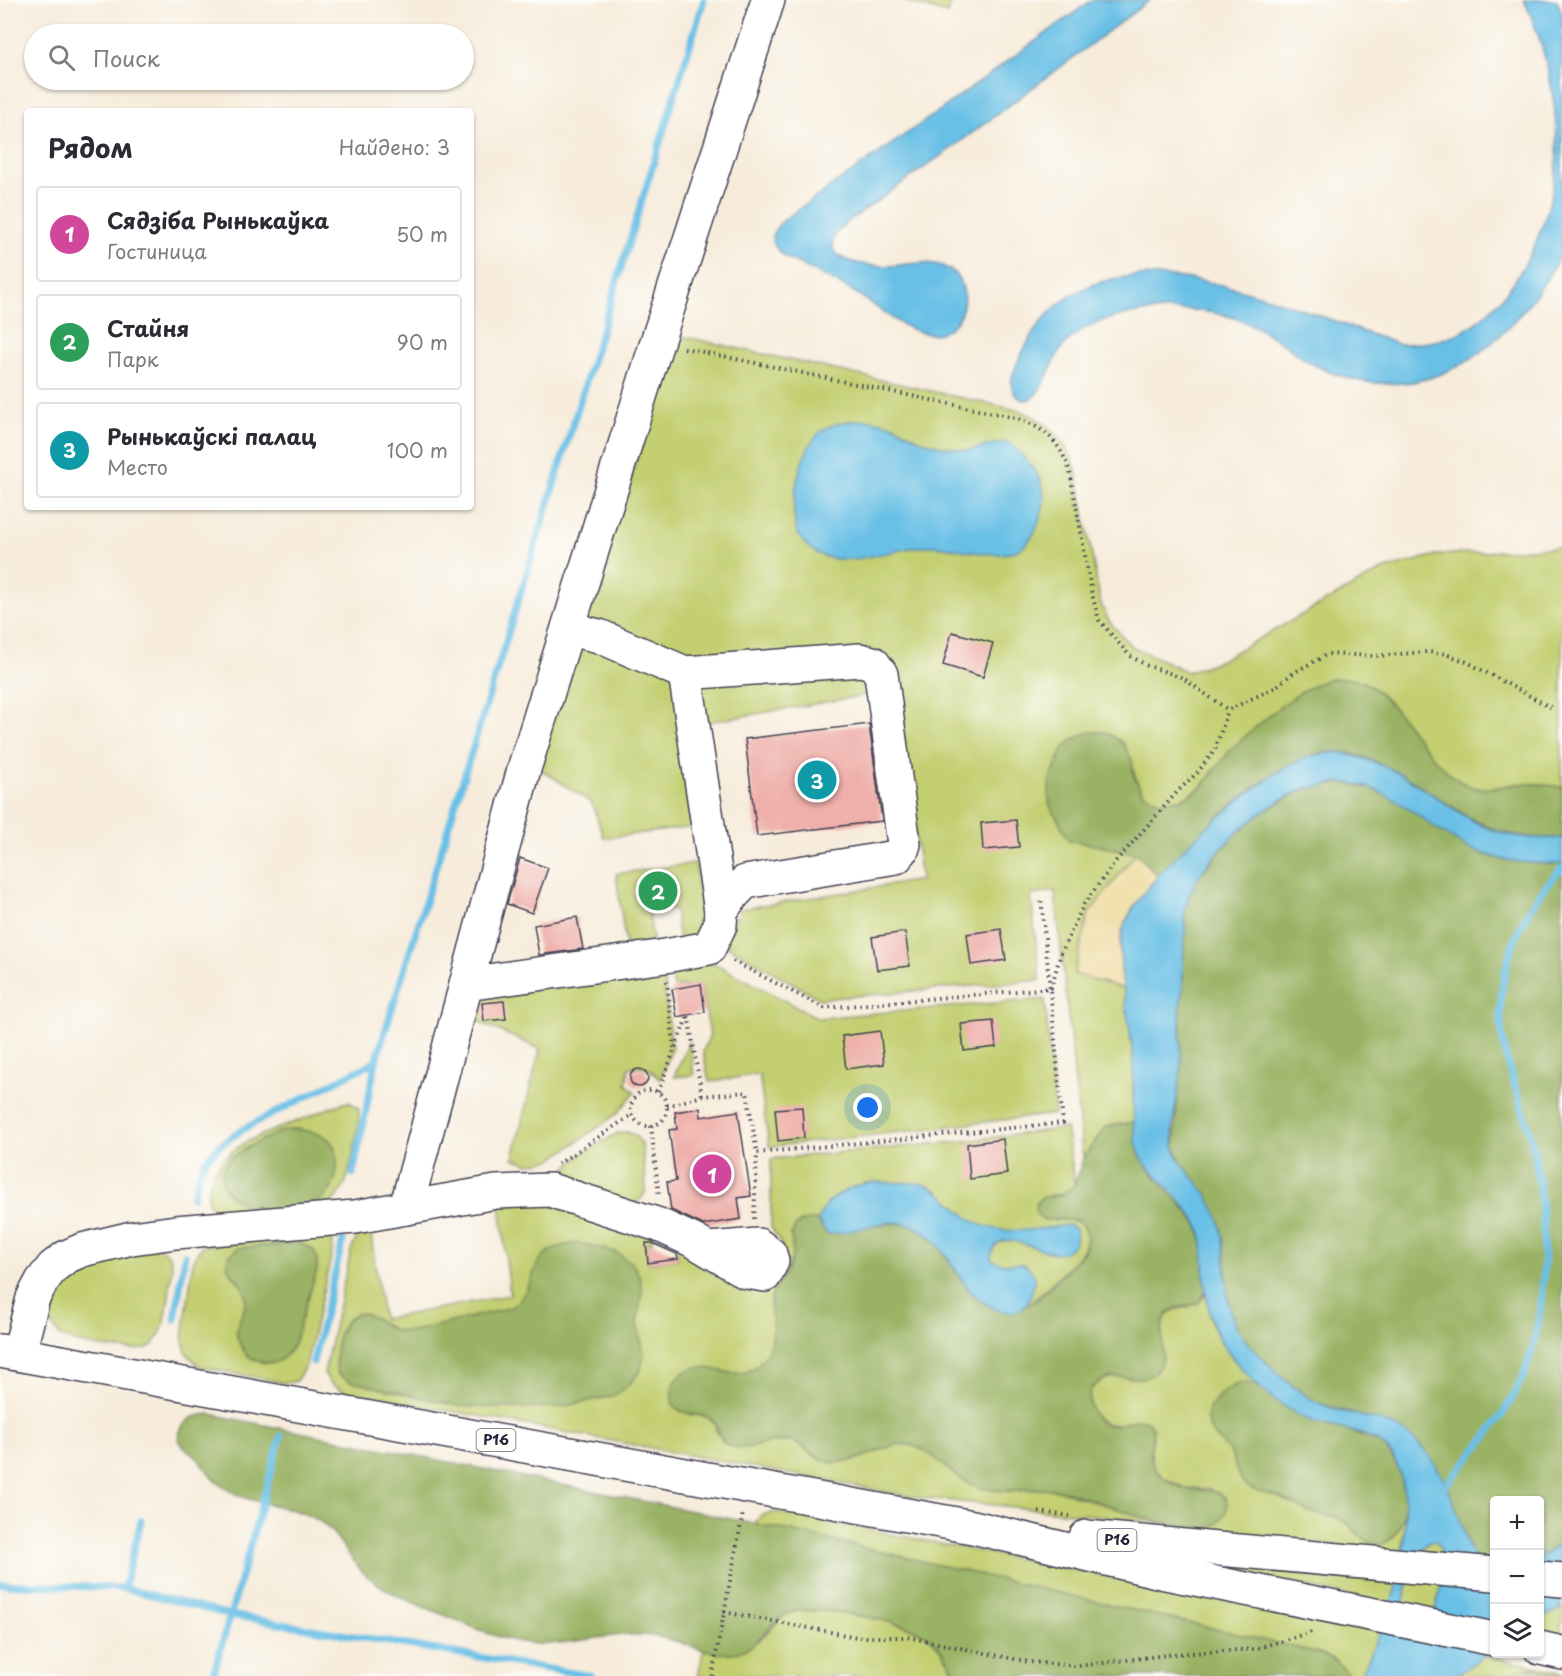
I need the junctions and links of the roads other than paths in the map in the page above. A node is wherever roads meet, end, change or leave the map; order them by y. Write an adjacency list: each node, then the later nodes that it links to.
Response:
1 (768, 0): 2 (main road)
2 (569, 629): 3 (main road); 5 (main road)
3 (685, 672): 4 (main road); 4 (main road)
4 (721, 911): 5 (main road)
5 (466, 984): 6 (main road)
6 (406, 1208): 7 (main road); 8 (main road)
7 (751, 1244)
8 (10, 1352): 9 (main road, Р16)
9 (973, 1527): 10 (main road, Р16); 13 (main road, Р16)
10 (1490, 1574)
11 (1544, 1578): 12 (main road)
12 (1562, 1580)
13 (1490, 1638)
14 (1544, 1649): 15 (main road)
15 (1562, 1653)

